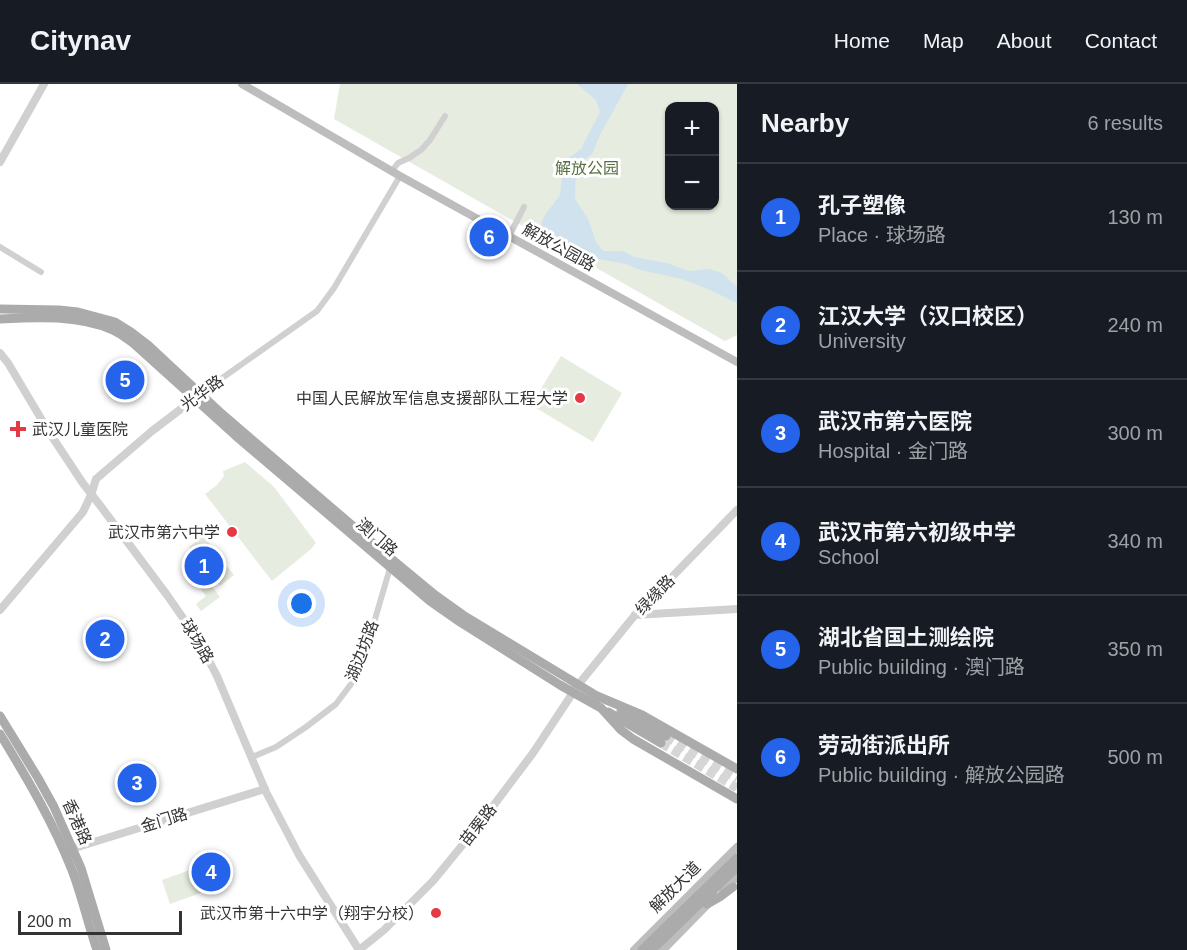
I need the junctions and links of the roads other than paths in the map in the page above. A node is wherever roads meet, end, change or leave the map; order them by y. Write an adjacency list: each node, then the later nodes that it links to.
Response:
1 (44, 84): 4 (street)
2 (242, 84): 5 (main road, 解放公园路)
3 (445, 116): 5 (street)
4 (0, 162)
5 (396, 174): 7 (main road, 解放公园路); 14 (street, 光华路)
6 (524, 207): 7 (street)
7 (509, 236): 13 (main road, 解放公园路)
8 (0, 247): 9 (street)
9 (41, 272)
10 (0, 309): 14 (main road, 澳门路)
11 (0, 319): 14 (main road, 澳门路)
12 (0, 353): 15 (street, 球场路)
13 (737, 362)
14 (198, 396): 15 (street, 光华路); 17 (main road, 澳门路); 21 (main road, 澳门路)
15 (91, 495): 19 (street, 光华路); 26 (street, 球场路)
16 (737, 510): 20 (street, 绿缘路)
17 (390, 568): 21 (main road, 澳门路); 26 (street, 湖边坊路)
18 (737, 609): 20 (street)
19 (0, 610)
20 (635, 615): 21 (street, 绿缘路)
21 (575, 688): 22 (main road, 澳门路); 23 (main road, 澳门路); 40 (street, 苗栗路)
22 (597, 696): 23 (main road); 27 (main road, 澳门路)
23 (601, 708): 29 (main road, 澳门路)
24 (0, 716): 31 (main road, 香港路)
25 (0, 734): 31 (main road, 香港路)
26 (252, 757): 28 (street, 球场路)
27 (737, 769)
28 (265, 789): 31 (street, 金门路); 40 (street, 球场路)
29 (735, 798)
30 (737, 847): 41 (main road, 解放大道)
31 (68, 850): 38 (main road, 香港路); 39 (main road, 香港路)
32 (737, 858): 37 (main road, 解放大道)
33 (737, 867): 37 (main road, 解放大道)
34 (737, 877): 36 (main road)
35 (733, 887): 36 (main road)
36 (707, 904): 42 (main road)
37 (646, 949)
38 (97, 950)
39 (106, 950)
40 (359, 950)
41 (634, 950)
42 (663, 950)

